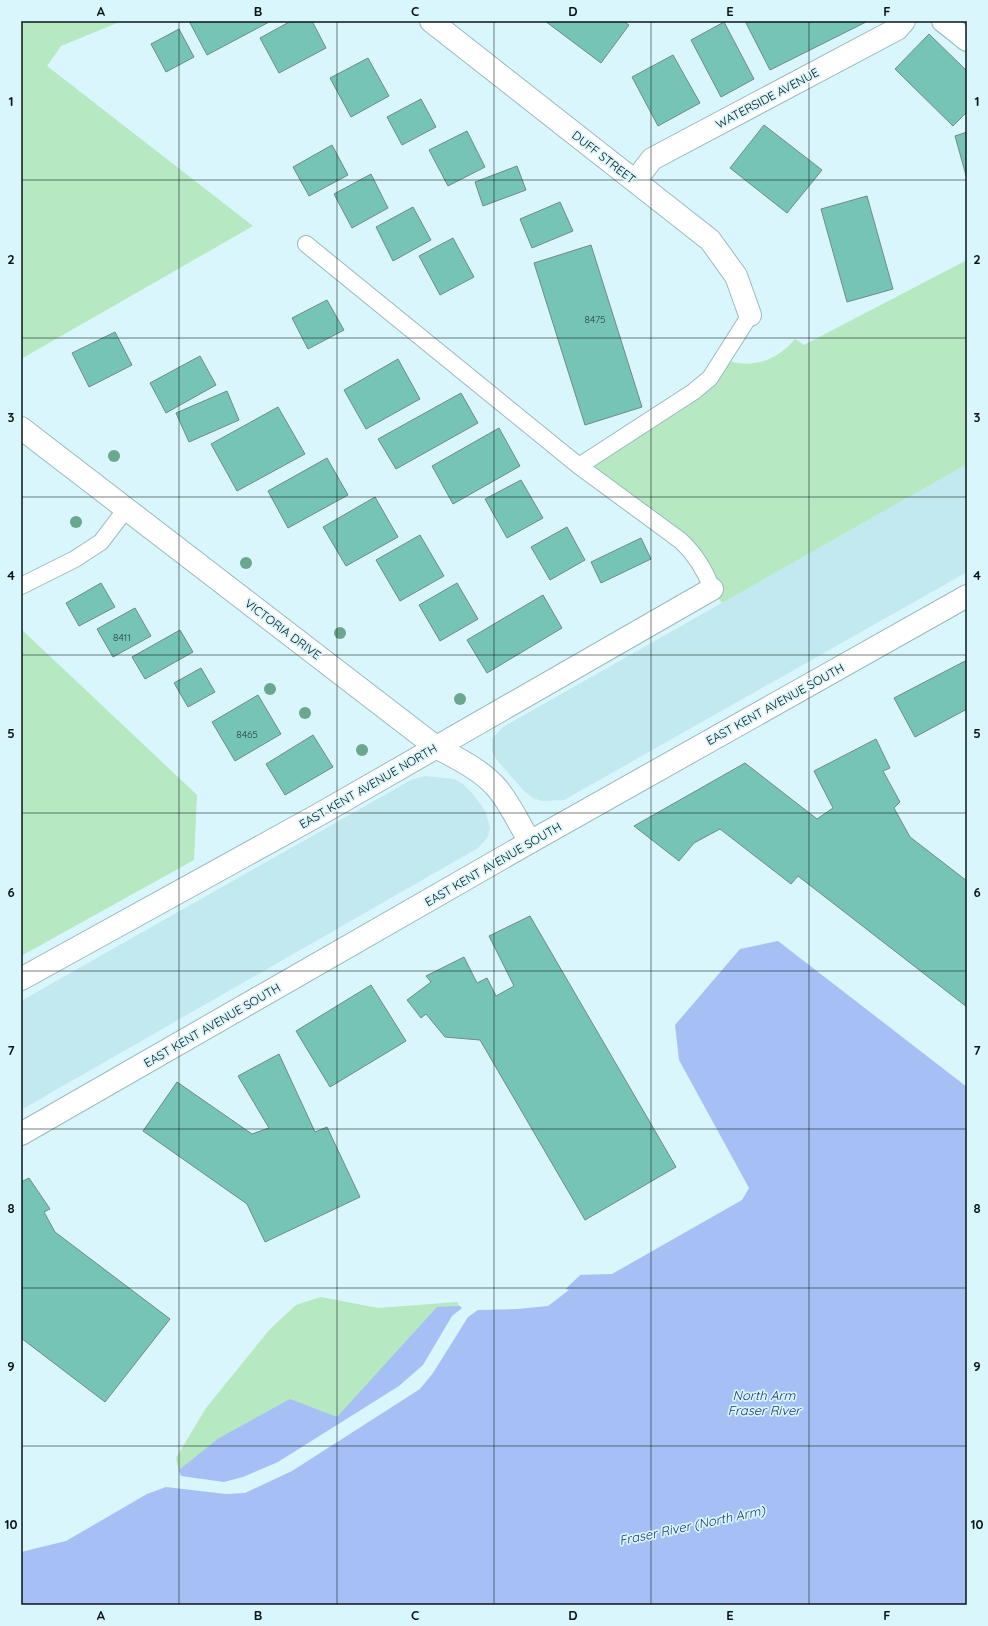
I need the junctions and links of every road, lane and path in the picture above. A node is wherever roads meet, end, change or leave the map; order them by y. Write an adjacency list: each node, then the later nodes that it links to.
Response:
1 (430, 21): 5 (street, DUFF STREET)
2 (904, 21): 5 (street, WATERSIDE AVENUE)
3 (943, 21): 4 (street)
4 (967, 40)
5 (635, 181): 7 (street, DUFF STREET)
6 (306, 244): 9 (lane)
7 (750, 315): 9 (lane)
8 (21, 428): 10 (street, VICTORIA DRIVE)
9 (579, 466): 12 (lane)
10 (126, 509): 11 (lane); 14 (street, VICTORIA DRIVE)
11 (21, 586)
12 (712, 589): 14 (street, EAST KENT AVENUE NORTH)
13 (967, 596): 15 (street, EAST KENT AVENUE SOUTH)
14 (436, 747): 15 (street, VICTORIA DRIVE); 16 (street, EAST KENT AVENUE NORTH)
15 (530, 842): 17 (street, EAST KENT AVENUE SOUTH)
16 (21, 978)
17 (21, 1134)

